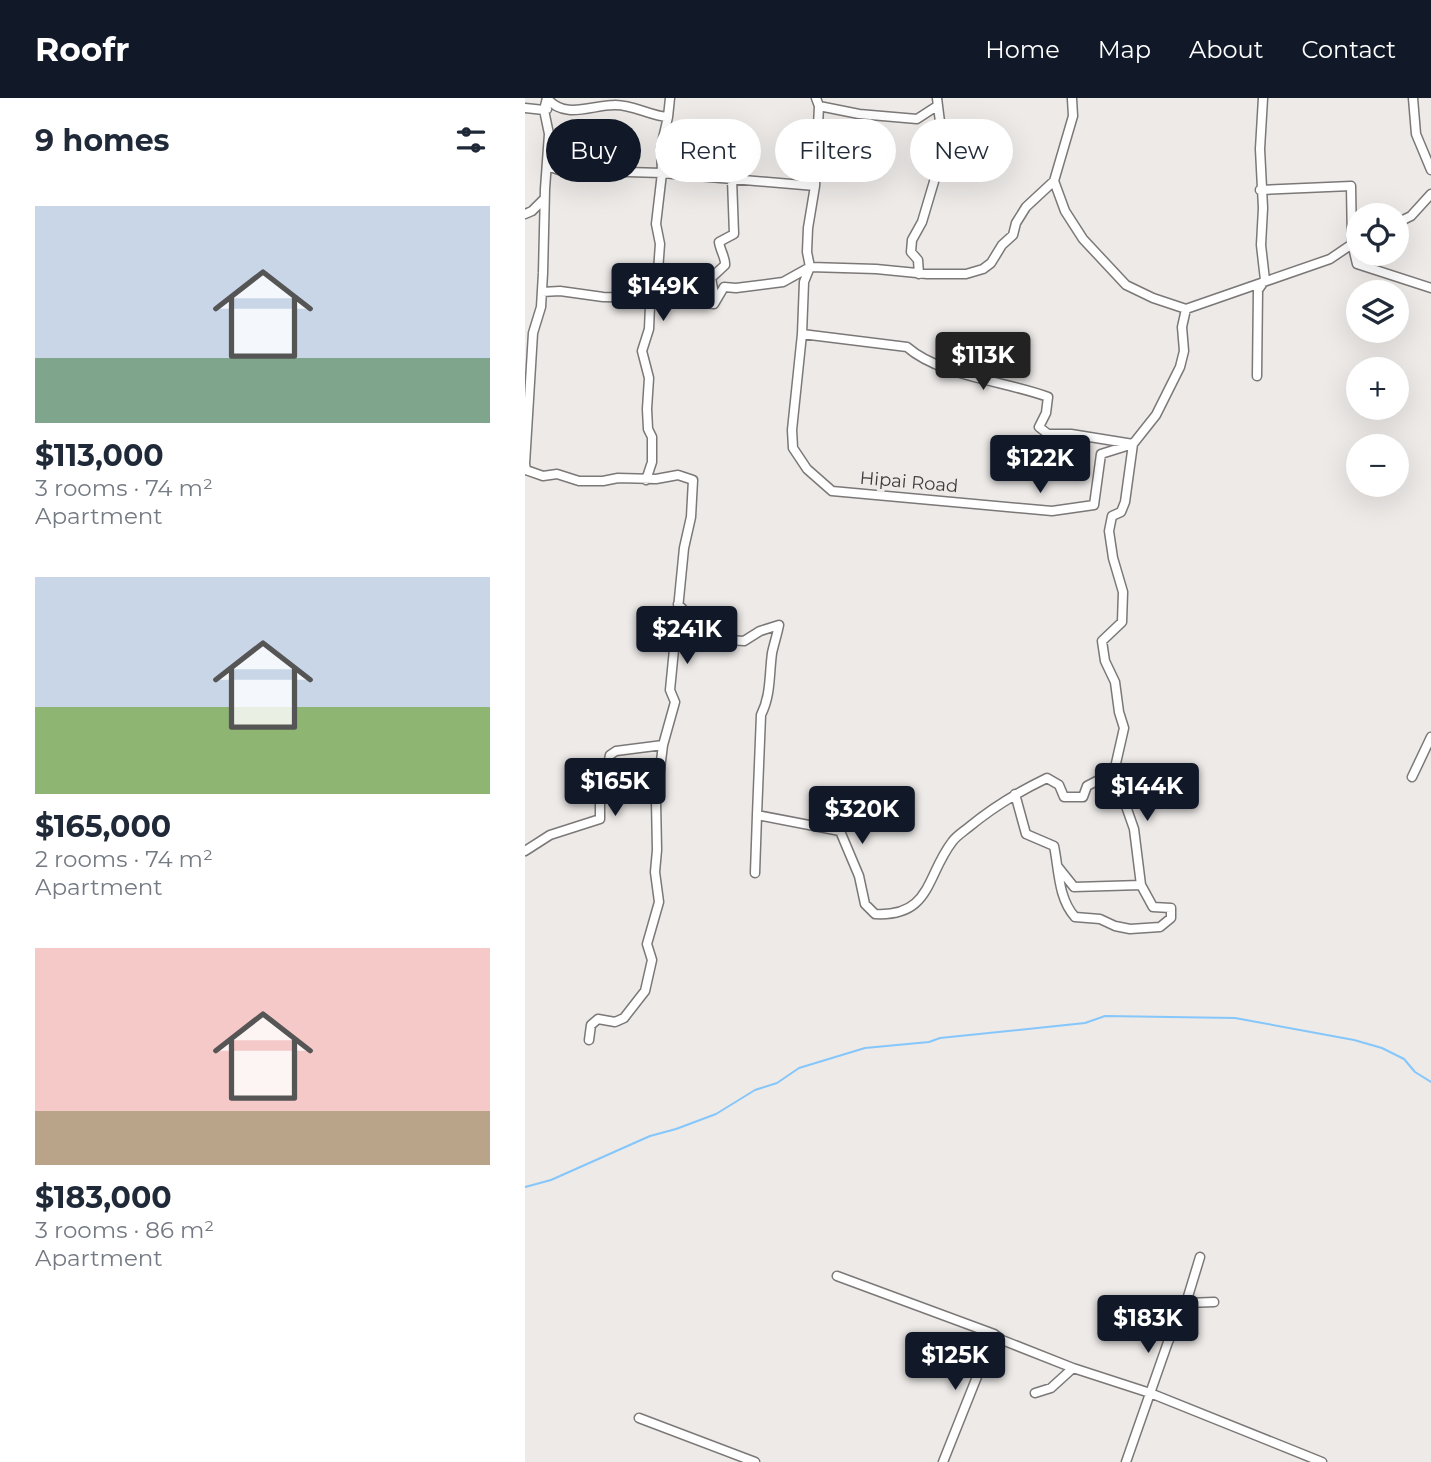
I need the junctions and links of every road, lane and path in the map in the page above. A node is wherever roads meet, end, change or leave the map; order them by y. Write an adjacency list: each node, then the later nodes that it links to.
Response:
1 (547, 98): 8 (street); 10 (street)
2 (670, 98): 11 (street)
3 (1071, 98): 15 (street)
4 (1263, 98): 20 (street)
5 (1413, 98): 13 (street)
6 (818, 102): 7 (street); 19 (street, Hipai Road)
7 (937, 102): 29 (street)
8 (553, 106): 10 (street); 11 (street)
9 (525, 108): 10 (street)
10 (544, 110): 12 (street)
11 (668, 117)
12 (546, 120)
13 (1431, 170)
14 (761, 181): 19 (street)
15 (1054, 181): 29 (street); 35 (street)
16 (546, 182): 22 (street)
17 (661, 182): 33 (street)
18 (732, 182): 34 (street)
19 (815, 186): 28 (street, Hipai Road)
20 (1261, 190): 23 (street); 30 (street)
21 (1431, 194): 25 (street)
22 (545, 199): 24 (street); 32 (street)
23 (1352, 203)
24 (525, 214)
25 (1409, 217)
26 (1346, 248): 30 (street)
27 (1363, 266): 31 (street)
28 (810, 267): 29 (street); 34 (street); 36 (street, Hipai Road)
29 (919, 274)
30 (1265, 280): 35 (street); 37 (street)
31 (1431, 288)
32 (542, 292): 33 (street); 39 (street)
33 (656, 298): 34 (street); 40 (street)
34 (715, 299)
35 (1186, 309): 38 (street)
36 (801, 334): 38 (street); 38 (street, Hipai Road)
37 (1257, 376)
38 (1133, 444): 44 (street)
39 (525, 464): 40 (street)
40 (646, 480): 41 (street)
41 (678, 604): 43 (street); 47 (street)
42 (1431, 737): 45 (street)
43 (663, 745): 48 (street); 52 (street)
44 (1114, 772): 46 (street); 51 (street)
45 (1412, 777)
46 (1015, 794): 47 (street); 49 (street)
47 (757, 815): 50 (street)
48 (525, 851)
49 (1059, 867): 51 (street); 51 (street)
50 (755, 873)
51 (1141, 885)
52 (589, 1040)
53 (1200, 1257): 56 (street)
54 (837, 1276): 57 (street)
55 (1214, 1302): 56 (street)
56 (1186, 1303): 60 (street)
57 (994, 1334): 58 (street); 63 (street)
58 (1073, 1368): 59 (street); 60 (street)
59 (1035, 1393)
60 (1150, 1393): 64 (street); 65 (street)
61 (639, 1418): 62 (street)
62 (755, 1462)
63 (943, 1462)
64 (1126, 1462)
65 (1322, 1462)

